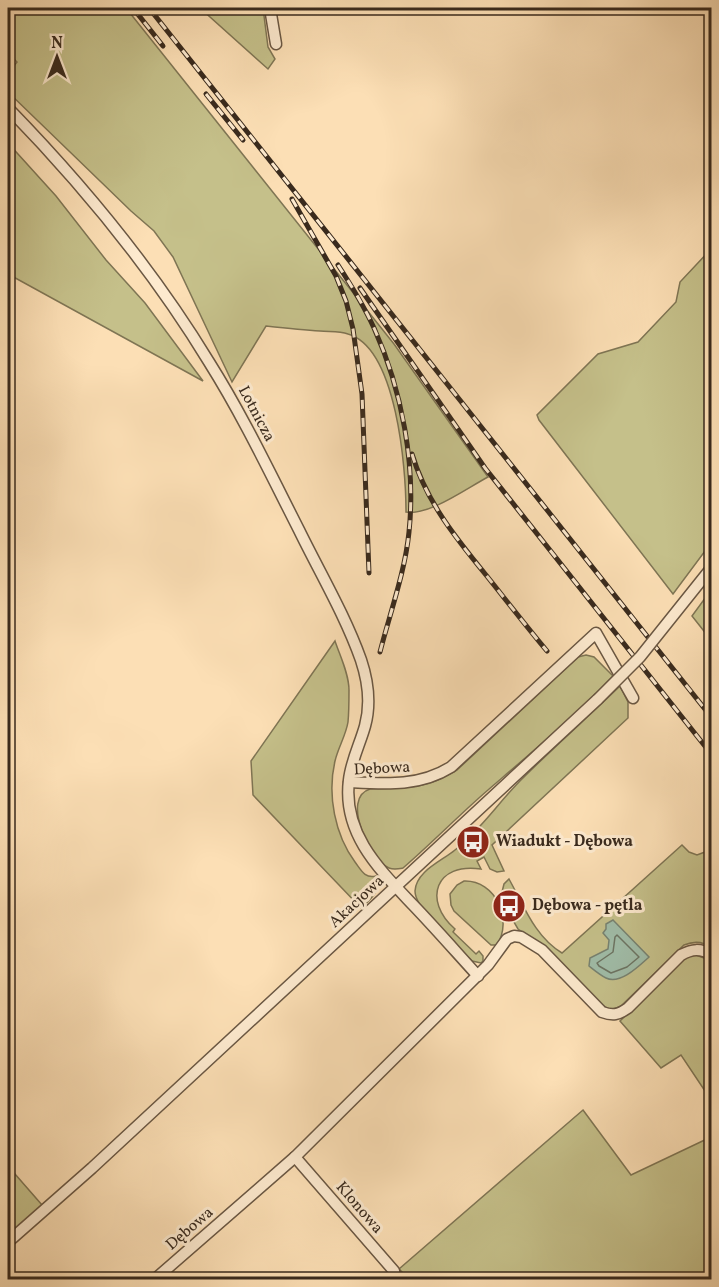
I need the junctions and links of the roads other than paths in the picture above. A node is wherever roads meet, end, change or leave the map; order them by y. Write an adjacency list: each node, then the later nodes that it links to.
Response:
1 (270, 8): 2 (street)
2 (276, 44)
3 (8, 108): 6 (street, Lotnicza)
4 (711, 567): 7 (street, Akacjowa, bridge)
5 (633, 698): 6 (street, Dębowa)
6 (349, 782): 7 (street, Dębowa)
7 (395, 887): 9 (street, Dębowa); 11 (street, Akacjowa)
8 (711, 955): 9 (street, Dębowa)
9 (477, 976): 10 (street, Dębowa)
10 (296, 1157): 12 (street, Dębowa); 13 (street, Klonowa)
11 (8, 1242)
12 (154, 1280)
13 (396, 1280)

